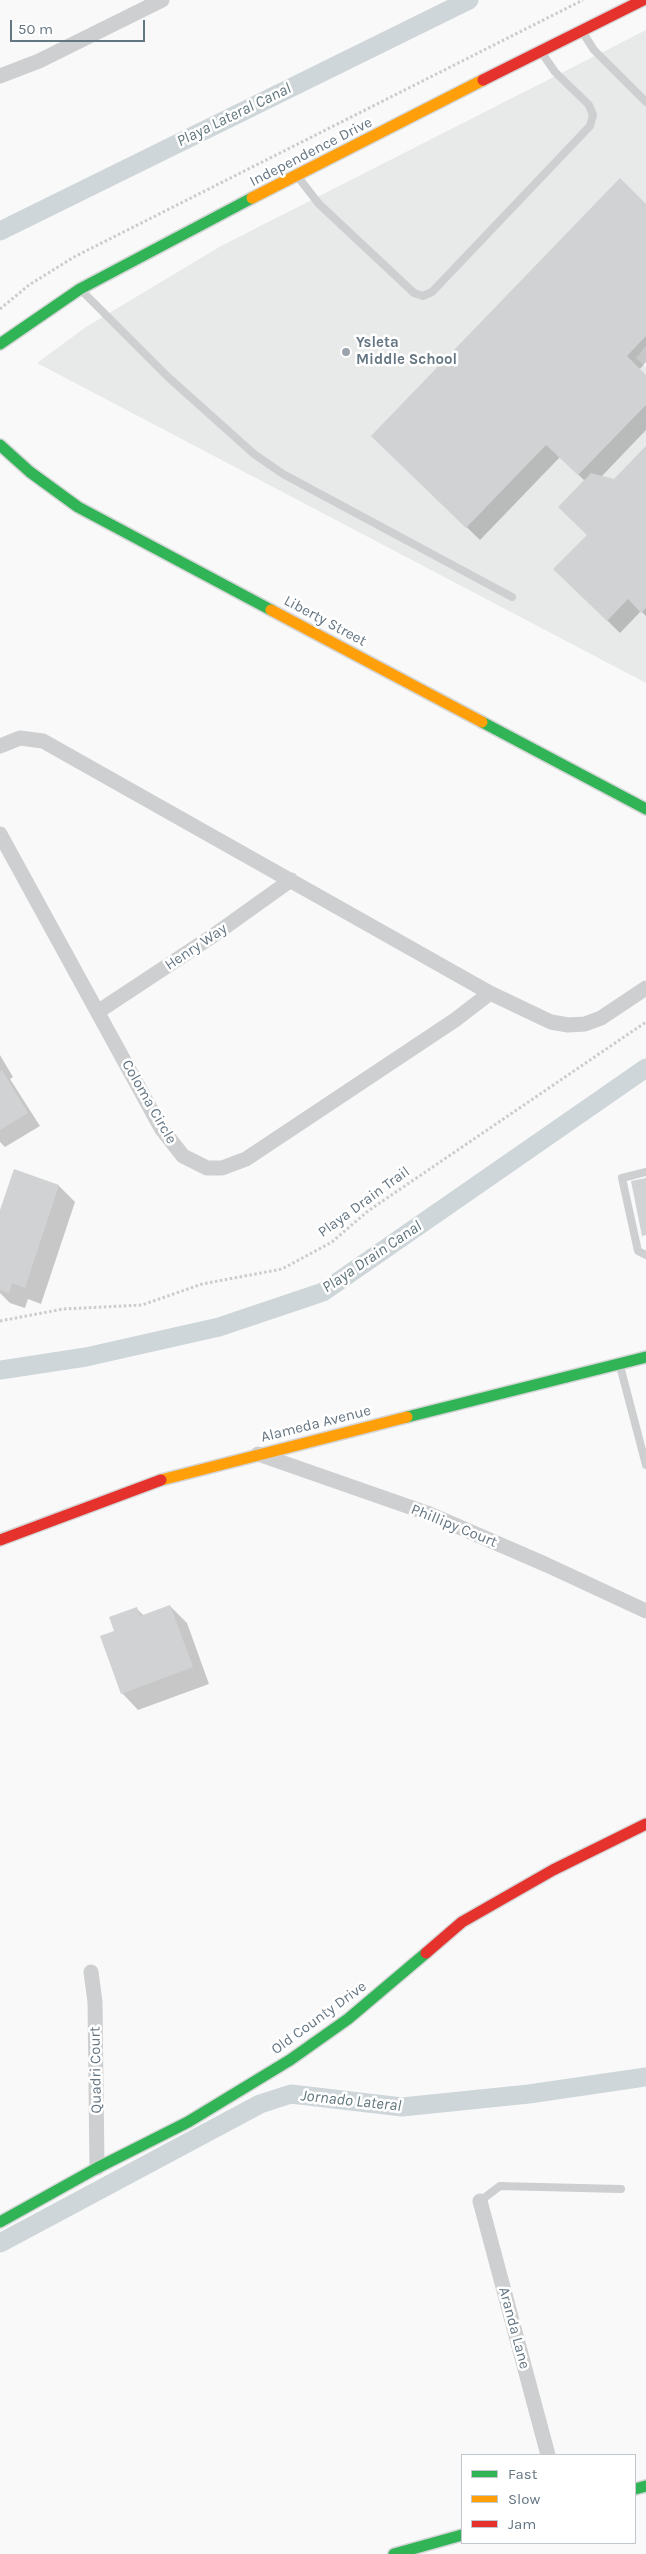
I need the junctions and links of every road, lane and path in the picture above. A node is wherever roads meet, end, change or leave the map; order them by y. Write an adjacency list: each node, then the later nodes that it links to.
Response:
1 (162, 0): 6 (street)
2 (583, 0): 10 (path)
3 (644, 0): 4 (street, Independence Drive)
4 (582, 32): 5 (street, Independence Drive); 7 (lane)
5 (542, 53): 8 (street, Independence Drive); 8 (lane)
6 (0, 76)
7 (646, 102)
8 (296, 175): 9 (street, Independence Drive)
9 (80, 289): 11 (street, Independence Drive); 13 (lane)
10 (0, 309)
11 (0, 344)
12 (0, 445): 15 (street, Liberty Street)
13 (512, 597)
14 (0, 746): 17 (street)
15 (646, 809)
16 (0, 834): 20 (street, Coloma Circle)
17 (291, 880): 19 (street); 20 (street, Henry Way)
18 (646, 988): 19 (street)
19 (490, 993): 20 (street, Coloma Circle)
20 (99, 1011)
21 (646, 1022): 24 (path, Playa Drain Trail)
22 (646, 1172): 23 (lane)
23 (646, 1255)
24 (0, 1321)
25 (646, 1357): 26 (street, Alameda Avenue)
26 (620, 1364): 27 (street, Alameda Avenue); 28 (lane)
27 (257, 1454): 29 (street, Alameda Avenue); 30 (street, Phillipy Court)
28 (646, 1465)
29 (0, 1540)
30 (646, 1611)
31 (646, 1824): 33 (street, Old County Drive)
32 (91, 1972): 33 (street, Quadri Court)
33 (97, 2168): 36 (street, Old County Drive)
34 (621, 2189): 35 (lane)
35 (480, 2201): 37 (street, Aranda Lane)
36 (0, 2222)
37 (548, 2454)
38 (461, 2535): 39 (street)
39 (394, 2554)

